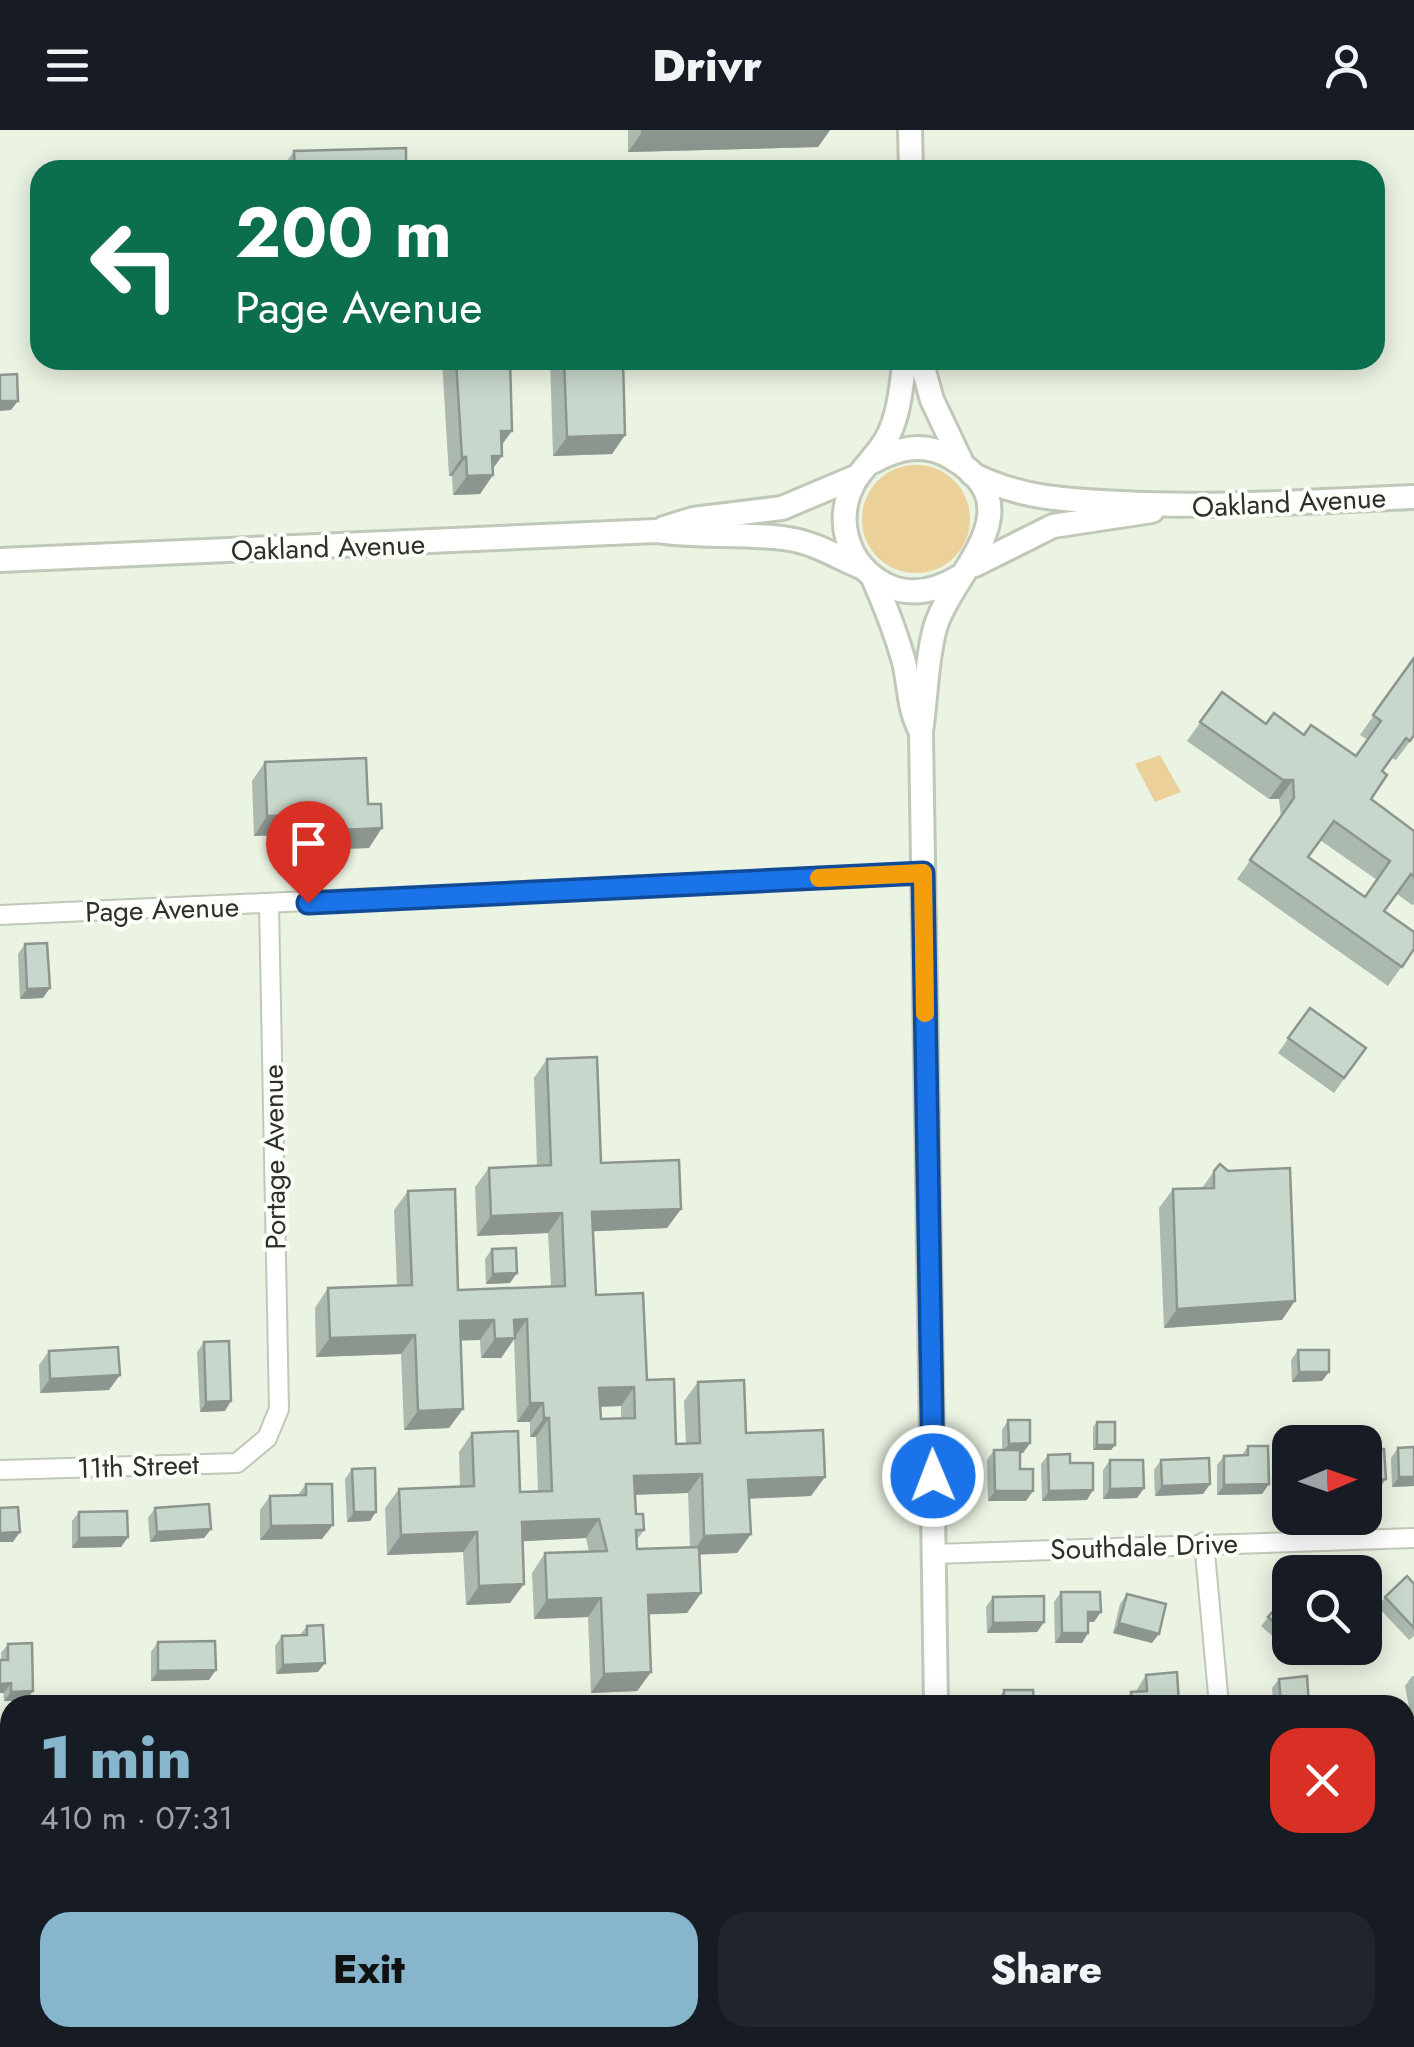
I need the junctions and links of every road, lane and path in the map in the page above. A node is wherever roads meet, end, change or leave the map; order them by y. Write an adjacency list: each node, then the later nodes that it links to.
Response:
1 (910, 130): 2 (street)
2 (911, 160)
3 (904, 370): 5 (street)
4 (924, 370): 6 (street)
5 (865, 469): 6 (street); 9 (street, Oakland Avenue); 12 (street)
6 (968, 469): 8 (street, Oakland Avenue); 11 (street)
7 (1414, 497): 8 (street, Oakland Avenue)
8 (1164, 508): 11 (street, Oakland Avenue)
9 (656, 531): 10 (street, Oakland Avenue); 12 (street, Oakland Avenue)
10 (0, 560)
11 (967, 571): 12 (street); 13 (street)
12 (867, 572): 13 (street)
13 (920, 732): 14 (street)
14 (923, 873): 15 (street, Page Avenue); 21 (street)
15 (269, 905): 16 (street, Page Avenue); 17 (street, Portage Avenue)
16 (0, 915)
17 (267, 1438): 18 (street, 11th Street)
18 (0, 1470)
19 (1414, 1538): 20 (street, Southdale Drive)
20 (1204, 1542): 21 (street, Southdale Drive); 23 (street)
21 (934, 1554): 22 (street)
22 (936, 1695)
23 (1218, 1695)

